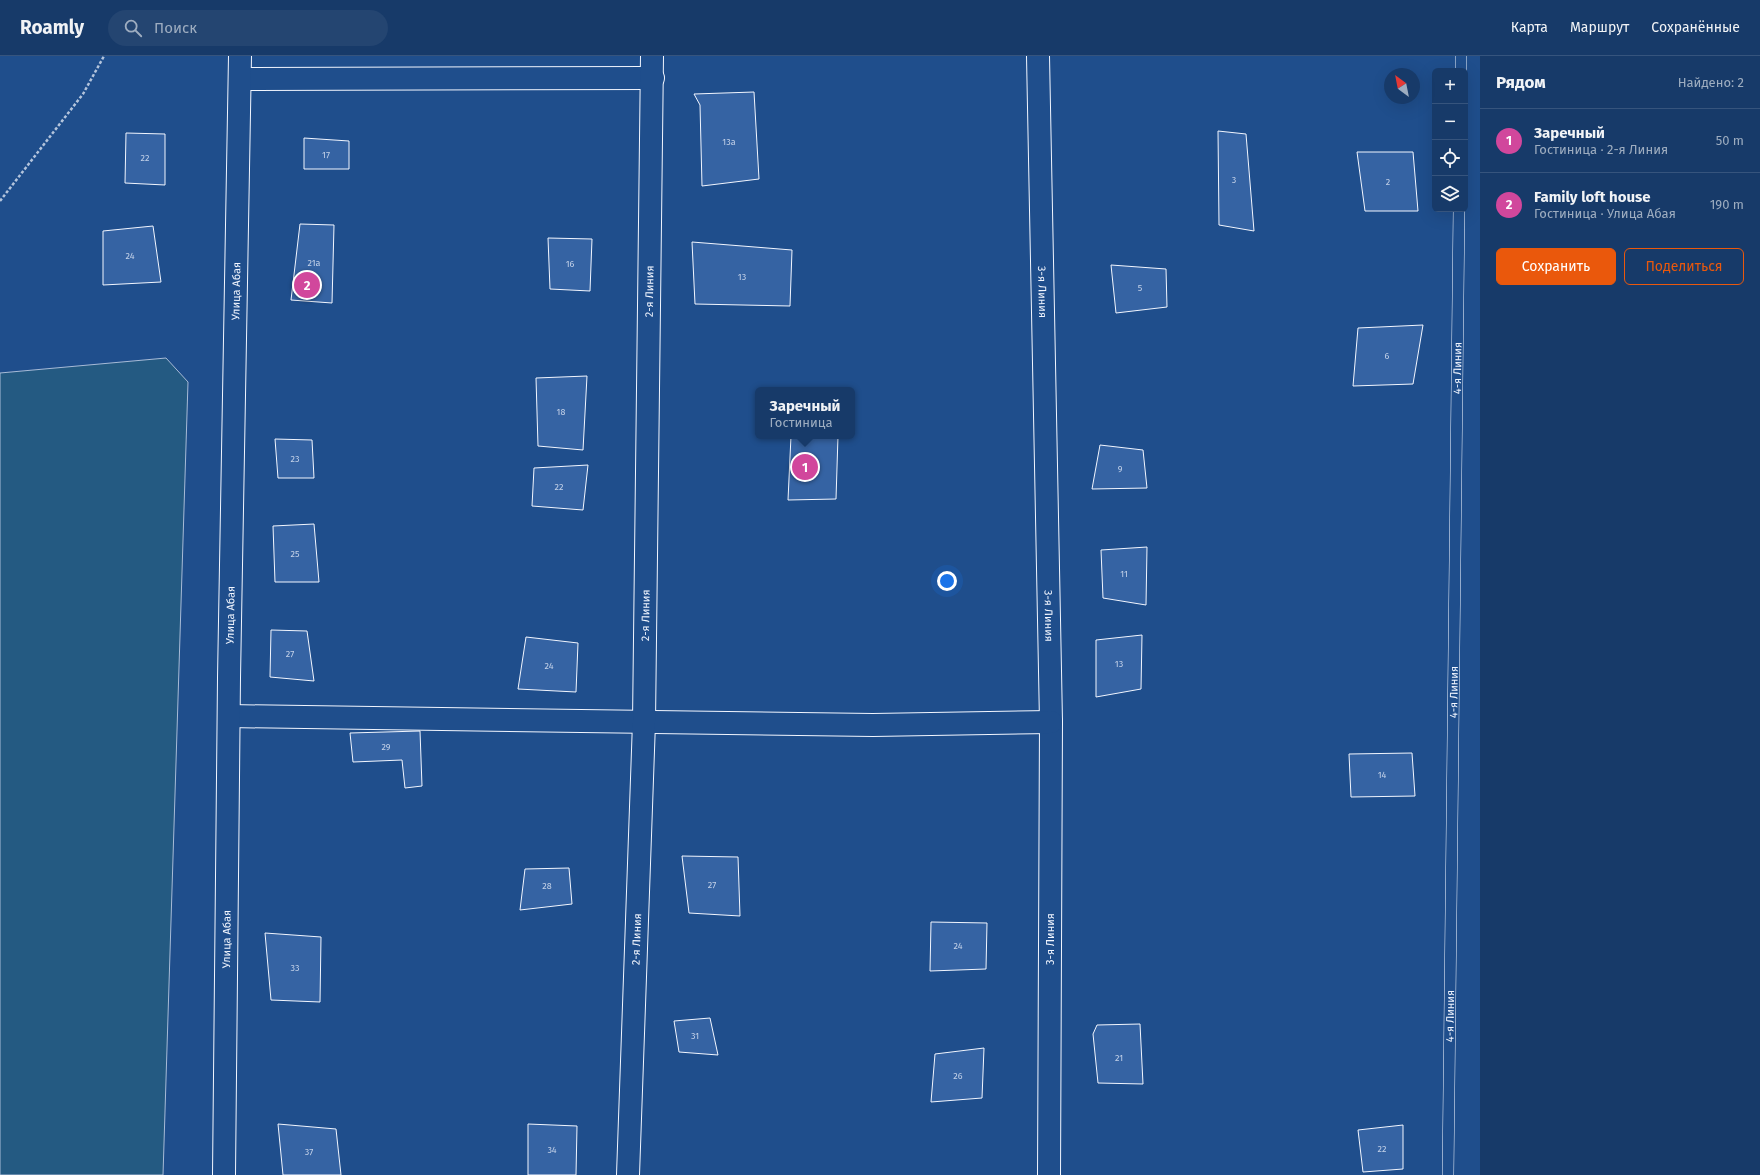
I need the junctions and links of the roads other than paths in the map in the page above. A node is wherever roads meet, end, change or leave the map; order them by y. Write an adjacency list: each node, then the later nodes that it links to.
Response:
1 (240, 56): 7 (street, Улица Абая)
2 (652, 56): 6 (street, 2-я Линия)
3 (1038, 56): 11 (street, 3-я Линия)
4 (1461, 56): 5 (lane)
5 (1461, 68)
6 (653, 78): 7 (street); 10 (street, 2-я Линия)
7 (240, 79): 9 (street, Улица Абая)
8 (1459, 212): 15 (lane, 4-я Линия)
9 (228, 716): 10 (street); 12 (street, Улица Абая)
10 (644, 722): 11 (street); 13 (street, 2-я Линия)
11 (1051, 722): 14 (street, 3-я Линия)
12 (224, 1175)
13 (628, 1175)
14 (1049, 1175)
15 (1448, 1175)

